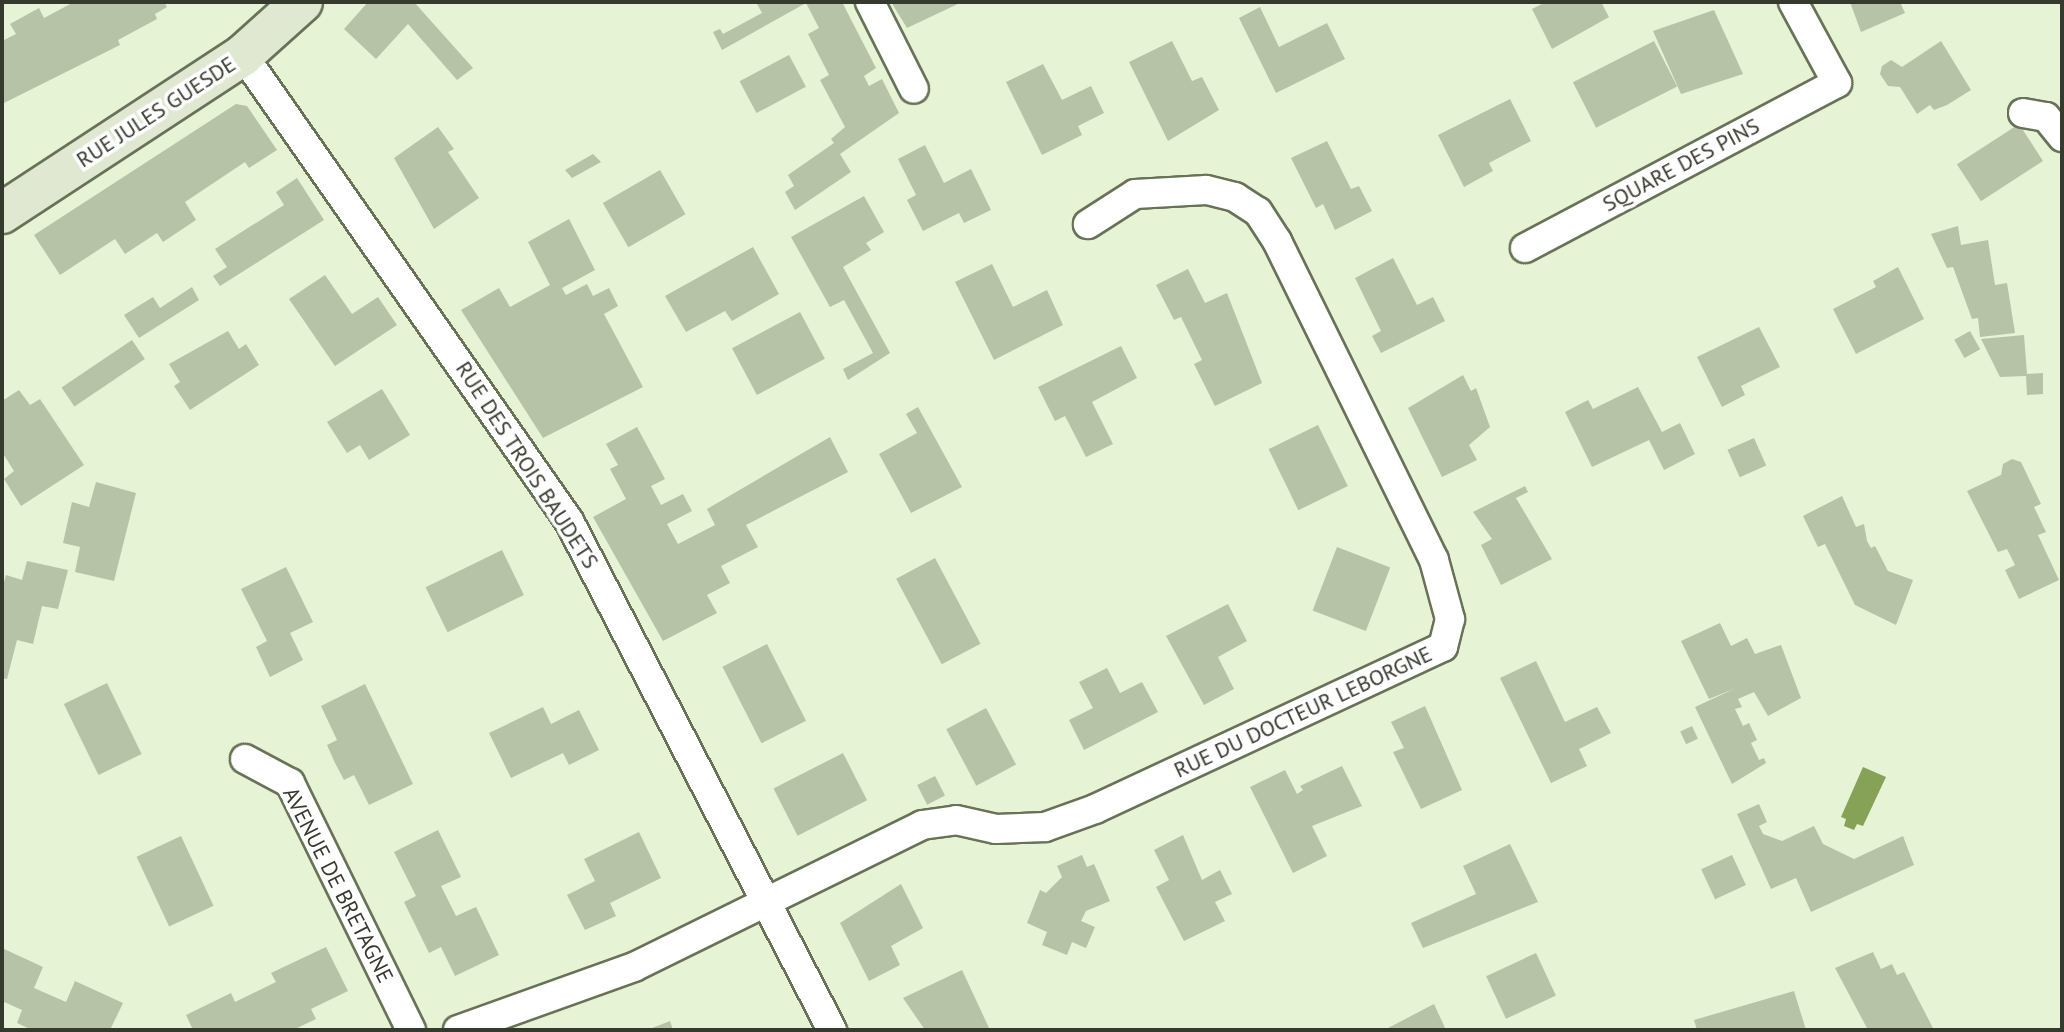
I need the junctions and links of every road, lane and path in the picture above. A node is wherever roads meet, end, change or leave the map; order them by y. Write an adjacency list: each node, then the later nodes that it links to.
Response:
1 (870, 2): 5 (street)
2 (1793, 2): 10 (street, SQUARE DES PINS)
3 (283, 8): 4 (main road, RUE JULES GUESDE)
4 (243, 55): 8 (main road, RUE JULES GUESDE); 12 (street, RUE DES TROIS BAUDETS)
5 (914, 89)
6 (2023, 113): 7 (street)
7 (2062, 137)
8 (2, 213)
9 (1088, 224): 12 (street, RUE DU DOCTEUR LEBORGNE)
10 (1525, 248)
11 (245, 759): 13 (street, AVENUE DE BRETAGNE)
12 (766, 900): 14 (street); 15 (street, RUE DES TROIS BAUDETS)
13 (411, 1030)
14 (458, 1030)
15 (832, 1030)

